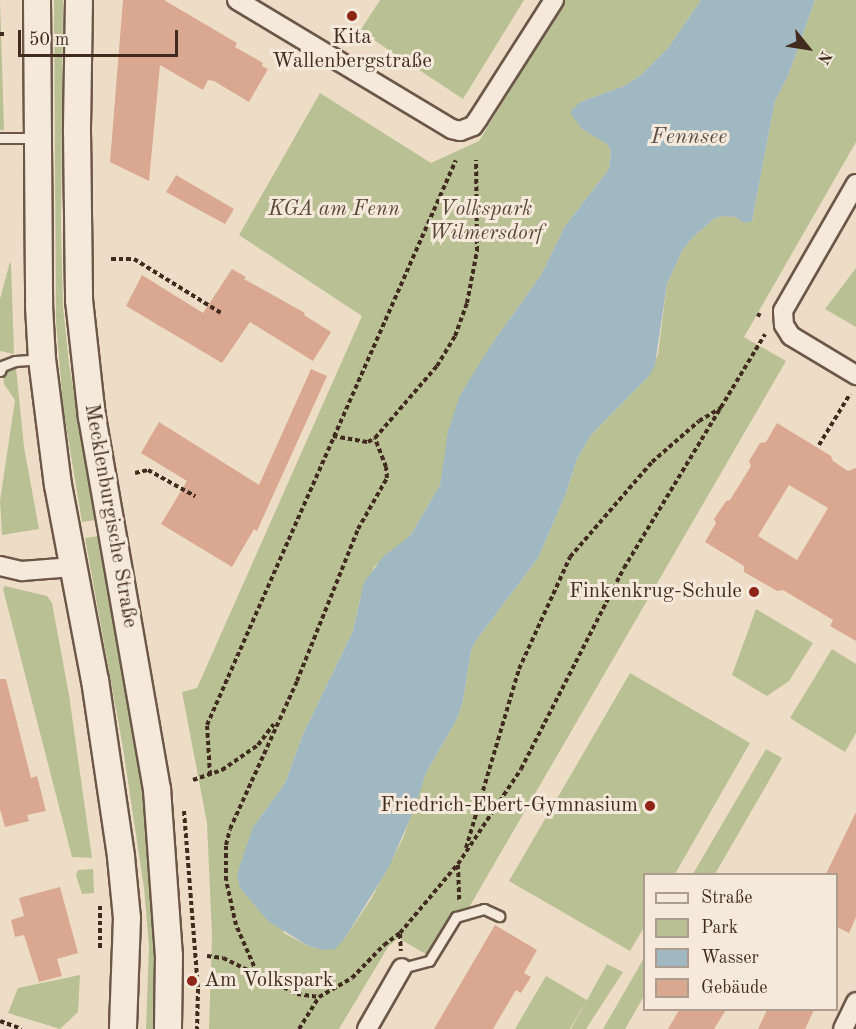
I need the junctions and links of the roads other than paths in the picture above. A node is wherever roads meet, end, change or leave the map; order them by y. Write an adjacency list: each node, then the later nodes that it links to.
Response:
1 (37, 0): 6 (main road, Mecklenburgische Straße)
2 (80, 0): 17 (main road, Mecklenburgische Straße)
3 (237, 0): 4 (street)
4 (554, 0)
5 (0, 138): 6 (lane)
6 (38, 138): 8 (main road, Mecklenburgische Straße)
7 (856, 184): 10 (street)
8 (42, 359): 9 (lane); 12 (main road, Mecklenburgische Straße)
9 (0, 370)
10 (856, 375)
11 (0, 566): 12 (street)
12 (74, 567): 16 (main road, Mecklenburgische Straße)
13 (499, 916): 14 (lane)
14 (402, 968): 18 (street)
15 (856, 1002): 19 (street)
16 (123, 1029)
17 (168, 1029)
18 (367, 1029)
19 (843, 1029)

